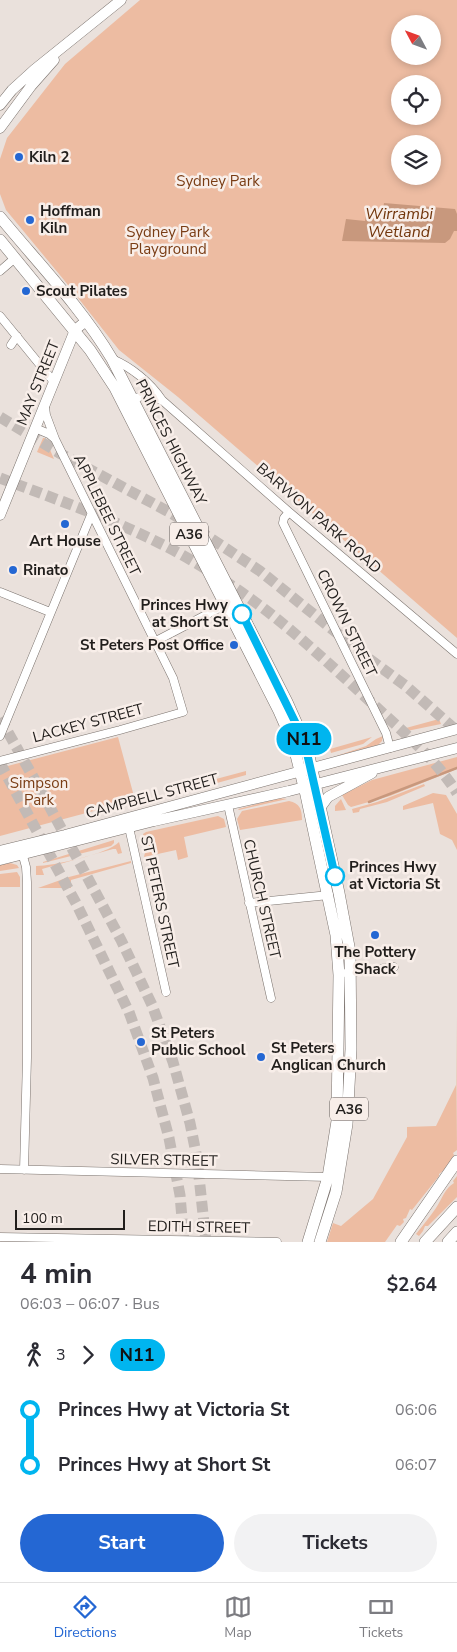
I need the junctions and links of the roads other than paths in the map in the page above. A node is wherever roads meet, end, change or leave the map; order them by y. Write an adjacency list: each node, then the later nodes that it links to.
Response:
1 (121, 0): 2 (main road)
2 (70, 42): 3 (main road); 4 (main road)
3 (0, 105)
4 (2, 124): 5 (main road)
5 (0, 134)
6 (0, 217): 11 (highway, A36)
7 (0, 240): 8 (highway, A36)
8 (15, 258): 9 (street); 12 (highway, A36)
9 (0, 271)
10 (0, 316): 13 (street)
11 (86, 321): 12 (main road, MAY STREET); 15 (highway, PRINCES HIGHWAY / A36)
12 (75, 330): 17 (main road, MAY STREET); 18 (highway, PRINCES HIGHWAY / A36)
13 (17, 336): 14 (street); 17 (street)
14 (11, 345)
15 (112, 359): 16 (street, BARWON PARK ROAD); 18 (highway, PRINCES HIGHWAY / A36)
16 (144, 380): 18 (street); 19 (street, BARWON PARK ROAD)
17 (54, 382): 20 (main road, MAY STREET)
18 (133, 400): 19 (street, BARWON PARK ROAD); 27 (highway, PRINCES HIGHWAY / A36); 38 (highway, PRINCES HIGHWAY / A36)
19 (163, 401): 23 (street, BARWON PARK ROAD)
20 (45, 405): 21 (main road, MAY STREET); 22 (street, APPLEBEE STREET)
21 (35, 428): 22 (street); 24 (main road, MAY STREET)
22 (54, 439): 25 (street, APPLEBEE STREET)
23 (289, 512): 30 (street, BARWON PARK ROAD); 34 (street, CROWN STREET)
24 (0, 515)
25 (91, 515): 28 (street); 29 (street, APPLEBEE STREET)
26 (0, 592): 28 (street)
27 (225, 605): 29 (street); 38 (highway, PRINCES HIGHWAY / A36)
28 (50, 612): 33 (street)
29 (154, 642): 31 (street, APPLEBEE STREET)
30 (457, 654)
31 (183, 712): 36 (street, LACKEY STREET)
32 (457, 729): 34 (main road, CAMPBELL STREET)
33 (0, 736)
34 (390, 748): 38 (main road, CAMPBELL STREET)
35 (457, 748): 37 (main road)
36 (0, 761)
37 (383, 766): 39 (main road, CAMPBELL STREET); 41 (main road)
38 (306, 770): 39 (highway, PRINCES HIGHWAY / A36); 42 (main road, CAMPBELL STREET)
39 (310, 786): 40 (main road, CAMPBELL STREET); 41 (highway, PRINCES HIGHWAY / A36); 46 (highway, PRINCES HIGHWAY / A36)
40 (228, 805): 42 (main road, CAMPBELL STREET); 47 (street, CHURCH STREET)
41 (320, 808): 49 (highway, PRINCES HIGHWAY / A36)
42 (128, 822): 43 (main road, CAMPBELL STREET); 44 (main road, CAMPBELL STREET); 50 (street, ST PETERS STREET)
43 (0, 851)
44 (23, 856): 45 (main road, CAMPBELL STREET); 54 (street)
45 (0, 860)
46 (329, 895): 47 (street); 49 (highway, PRINCES HIGHWAY / A36)
47 (249, 903): 51 (street, CHURCH STREET)
48 (394, 967): 49 (street)
49 (344, 974): 55 (highway, PRINCES HIGHWAY / A36); 62 (highway, PRINCES HIGHWAY / A36)
50 (166, 992)
51 (271, 998)
52 (455, 1164): 63 (highway)
53 (0, 1170): 54 (street, SILVER STREET)
54 (24, 1170): 55 (street, SILVER STREET)
55 (328, 1177): 61 (highway, PRINCES HIGHWAY / A36)
56 (457, 1207): 64 (highway)
57 (457, 1232): 65 (highway)
58 (0, 1237): 59 (street, EDITH STREET)
59 (245, 1242): 60 (street, EDITH STREET)
60 (277, 1242)
61 (308, 1242)
62 (320, 1242)
63 (401, 1242)
64 (425, 1242)
65 (448, 1242)

